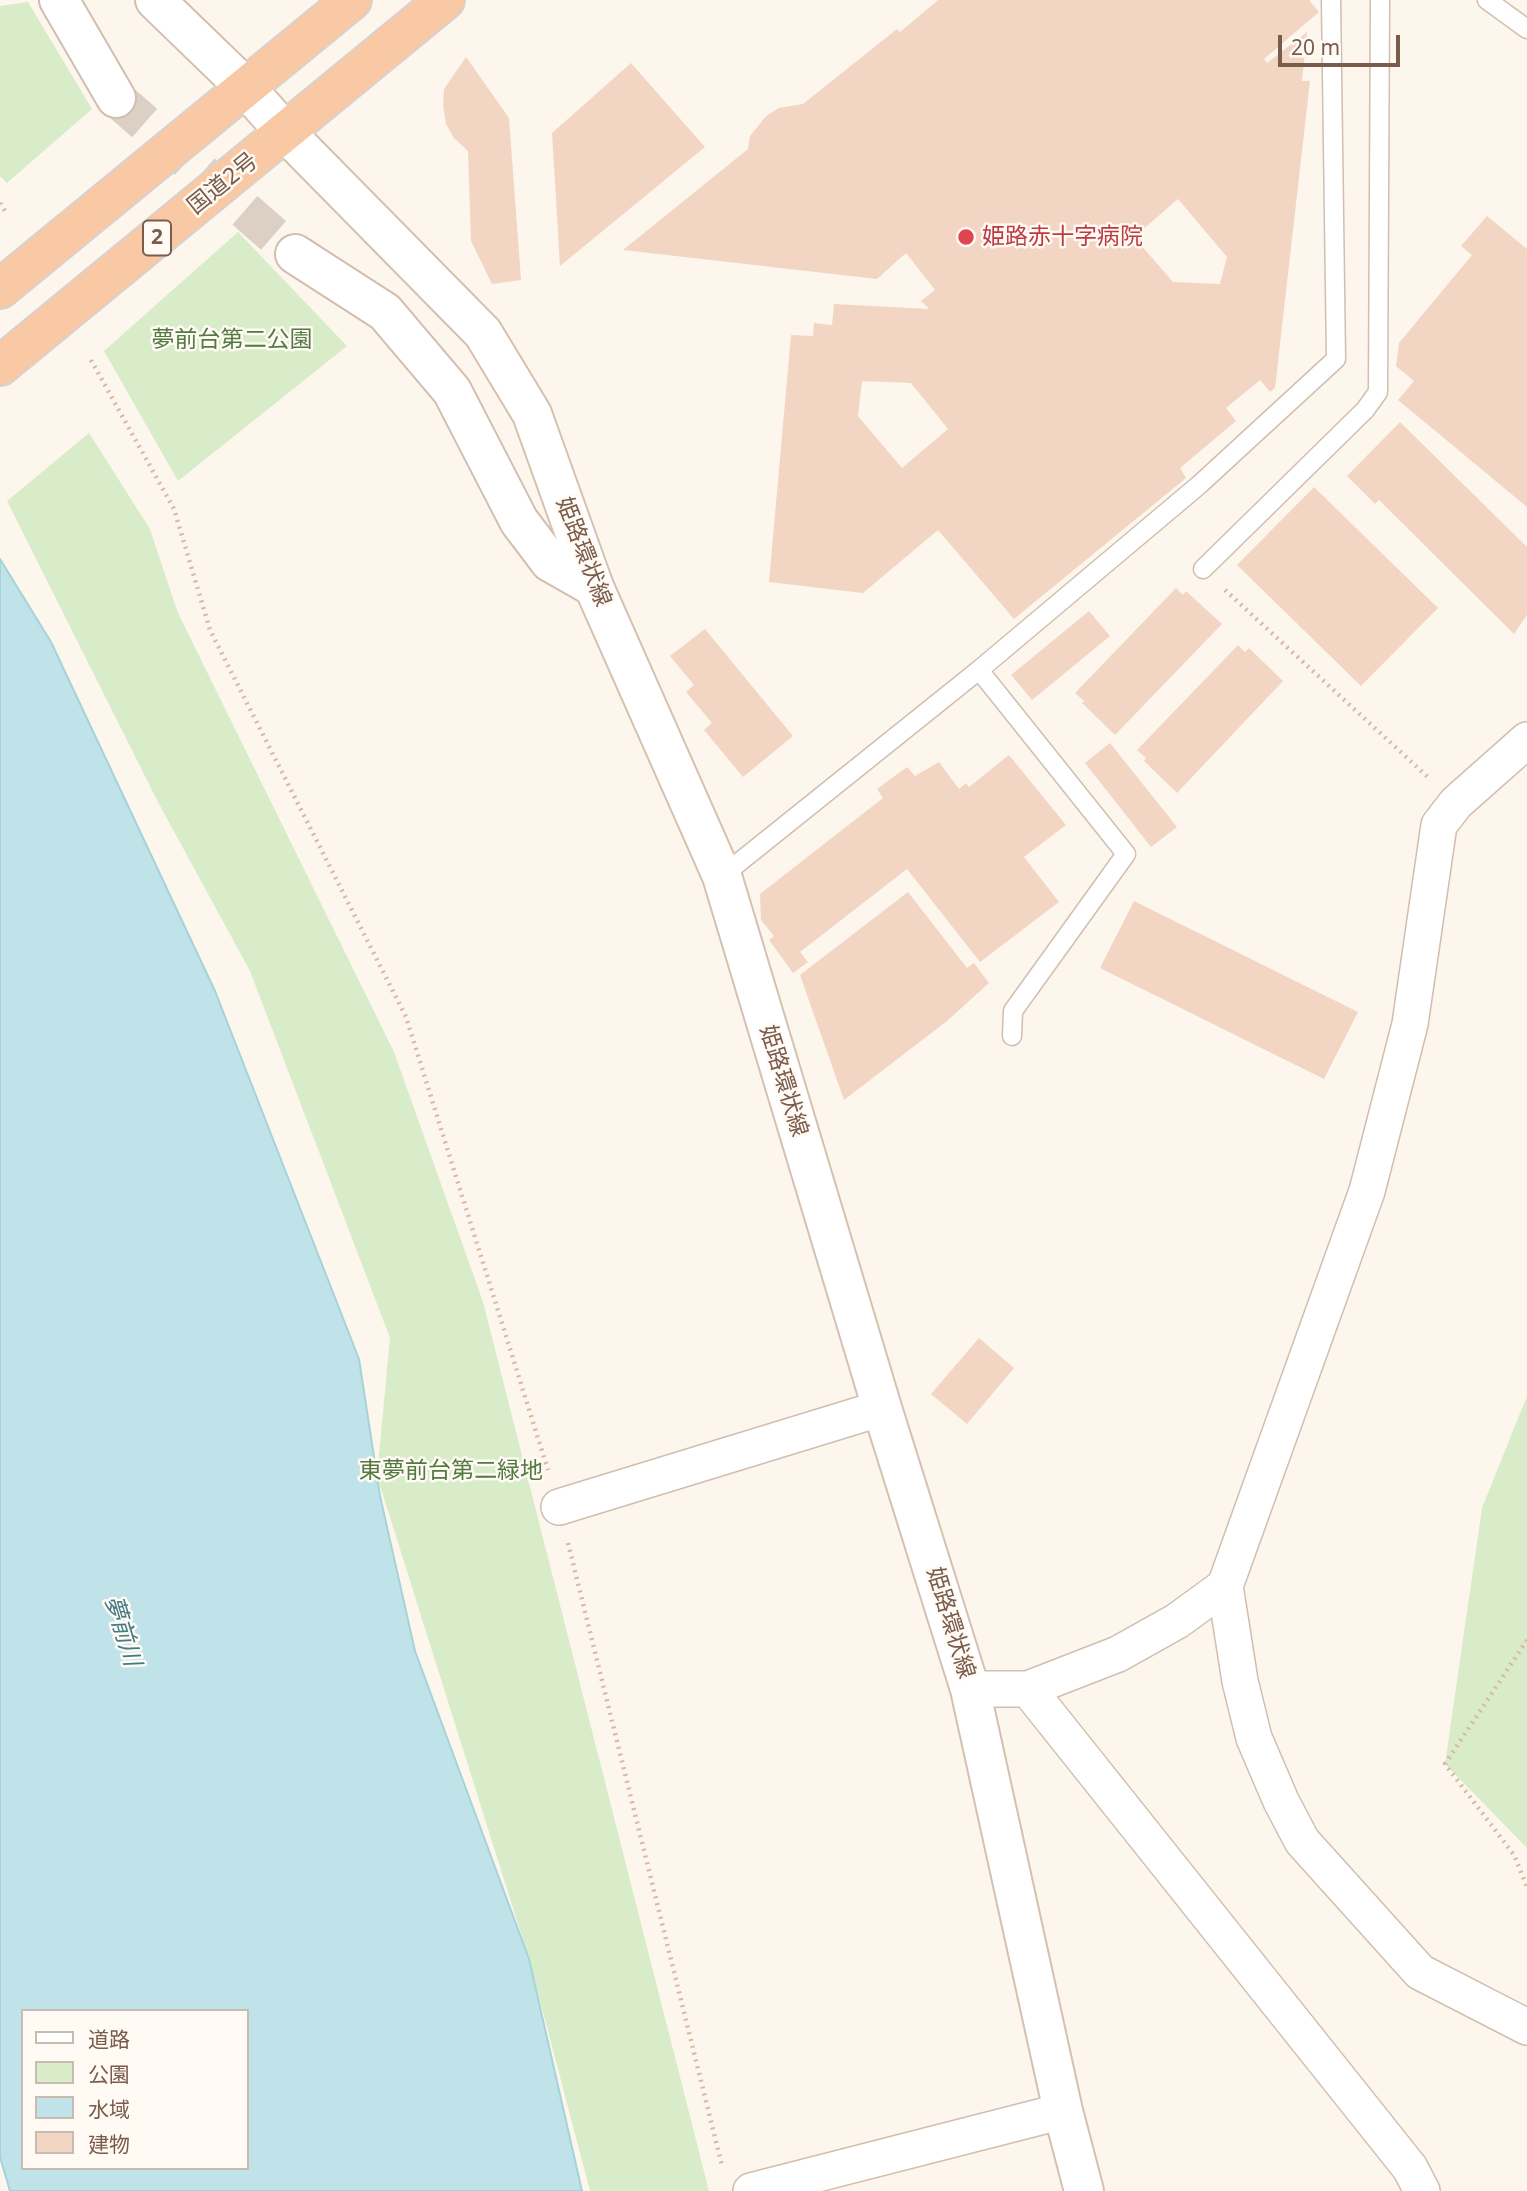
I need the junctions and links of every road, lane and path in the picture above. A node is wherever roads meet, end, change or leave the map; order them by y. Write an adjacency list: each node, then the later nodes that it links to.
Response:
1 (58, 0): 10 (main road)
2 (155, 0): 9 (main road, 姫路環状線)
3 (352, 0): 9 (highway)
4 (445, 0): 11 (highway, 国道2号 / 2)
5 (1331, 0): 20 (lane)
6 (1380, 0): 18 (lane)
7 (1487, 0): 8 (lane)
8 (1527, 29)
9 (245, 87): 11 (main road, 姫路環状線); 15 (highway)
10 (116, 98)
11 (286, 133): 16 (highway, 国道2号 / 2); 19 (main road, 姫路環状線)
12 (0, 203): 13 (path)
13 (5, 211)
14 (295, 254): 19 (main road)
15 (0, 289)
16 (14, 355)
17 (90, 360): 26 (path)
18 (1203, 569): 22 (path)
19 (594, 587): 23 (main road, 姫路環状線)
20 (979, 670): 23 (lane); 24 (lane)
21 (1527, 740): 22 (street)
22 (1456, 803): 27 (street)
23 (722, 877): 25 (main road, 姫路環状線)
24 (1012, 1036)
25 (882, 1408): 26 (street); 29 (main road, 姫路環状線)
26 (559, 1507): 34 (path)
27 (1225, 1586): 30 (street); 32 (street)
28 (1527, 1640): 31 (path)
29 (970, 1689): 30 (street); 33 (main road, 姫路環状線)
30 (1028, 1689): 36 (street)
31 (1527, 1886)
32 (1527, 2027)
33 (1063, 2111): 34 (street); 35 (main road, 姫路環状線)
34 (738, 2184)
35 (1084, 2191)
36 (1422, 2191)

